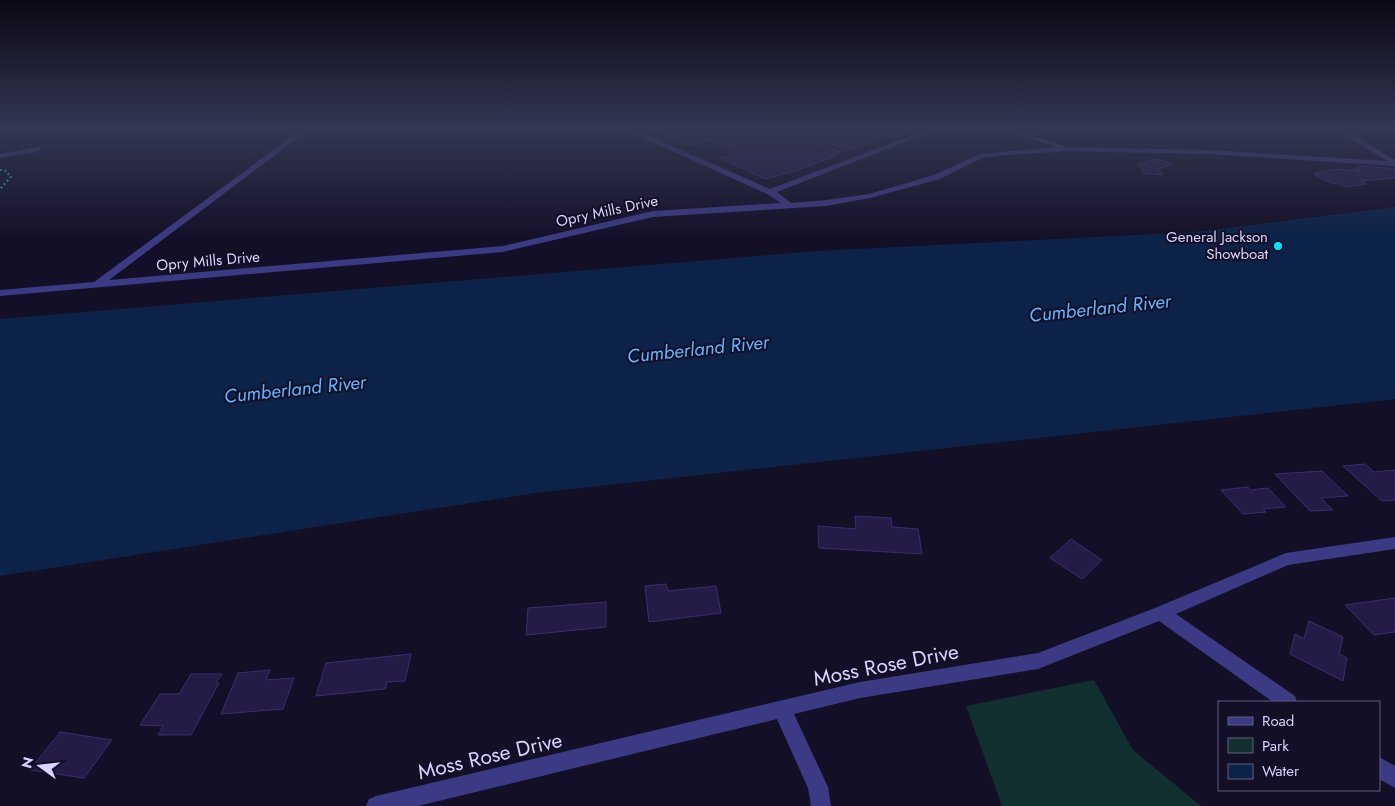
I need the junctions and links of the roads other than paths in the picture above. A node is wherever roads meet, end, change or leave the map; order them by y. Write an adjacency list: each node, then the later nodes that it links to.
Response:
1 (254, 166): 7 (street)
2 (710, 166): 5 (street)
3 (839, 166): 5 (street)
4 (959, 166): 6 (street, Opry Mills Drive)
5 (770, 192): 6 (street)
6 (789, 206): 7 (street, Opry Mills Drive)
7 (95, 286): 8 (street, Opry Mills Drive)
8 (0, 293)
9 (1395, 544): 10 (street, Moss Rose Drive)
10 (1161, 613): 11 (street); 12 (street, Moss Rose Drive)
11 (1287, 701)
12 (782, 709): 15 (street, Moss Rose Drive); 17 (street)
13 (1380, 768): 14 (street)
14 (1395, 778)
15 (416, 801): 16 (street, Moss Rose Drive)
16 (376, 806)
17 (821, 806)

